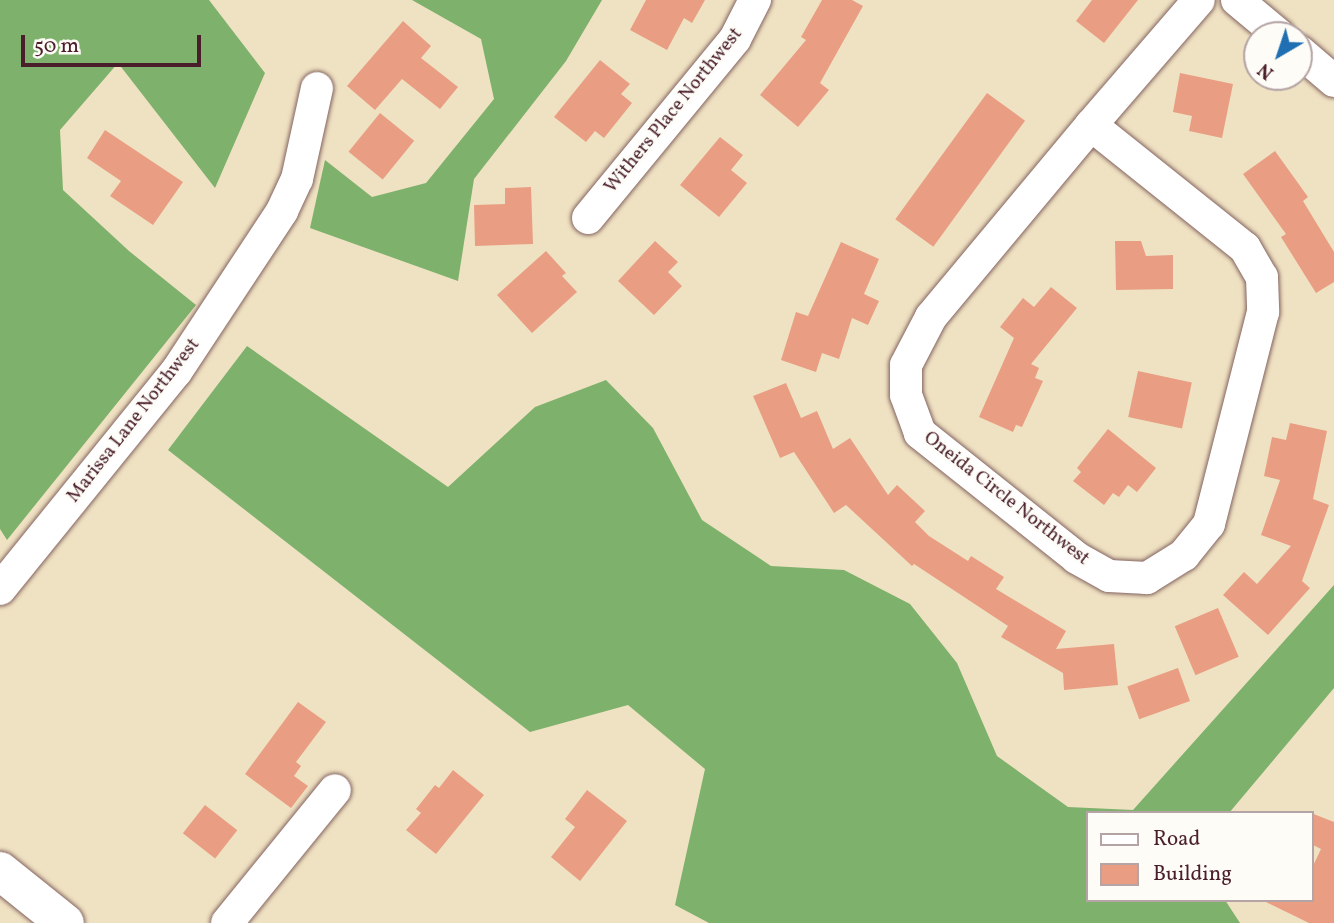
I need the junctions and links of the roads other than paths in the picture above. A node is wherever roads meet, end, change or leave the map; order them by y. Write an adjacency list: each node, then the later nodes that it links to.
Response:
1 (755, 0): 9 (street, Withers Place Northwest)
2 (1199, 0): 8 (street, Oneida Circle Northwest)
3 (1237, 0): 4 (street)
4 (1262, 21)
5 (1313, 63): 6 (street)
6 (1334, 81)
7 (317, 88): 10 (street, Marissa Lane Northwest)
8 (1091, 125): 8 (street, Oneida Circle Northwest)
9 (588, 218)
10 (0, 589)
11 (335, 790): 14 (street)
12 (0, 871): 13 (main road)
13 (65, 923)
14 (227, 923)

